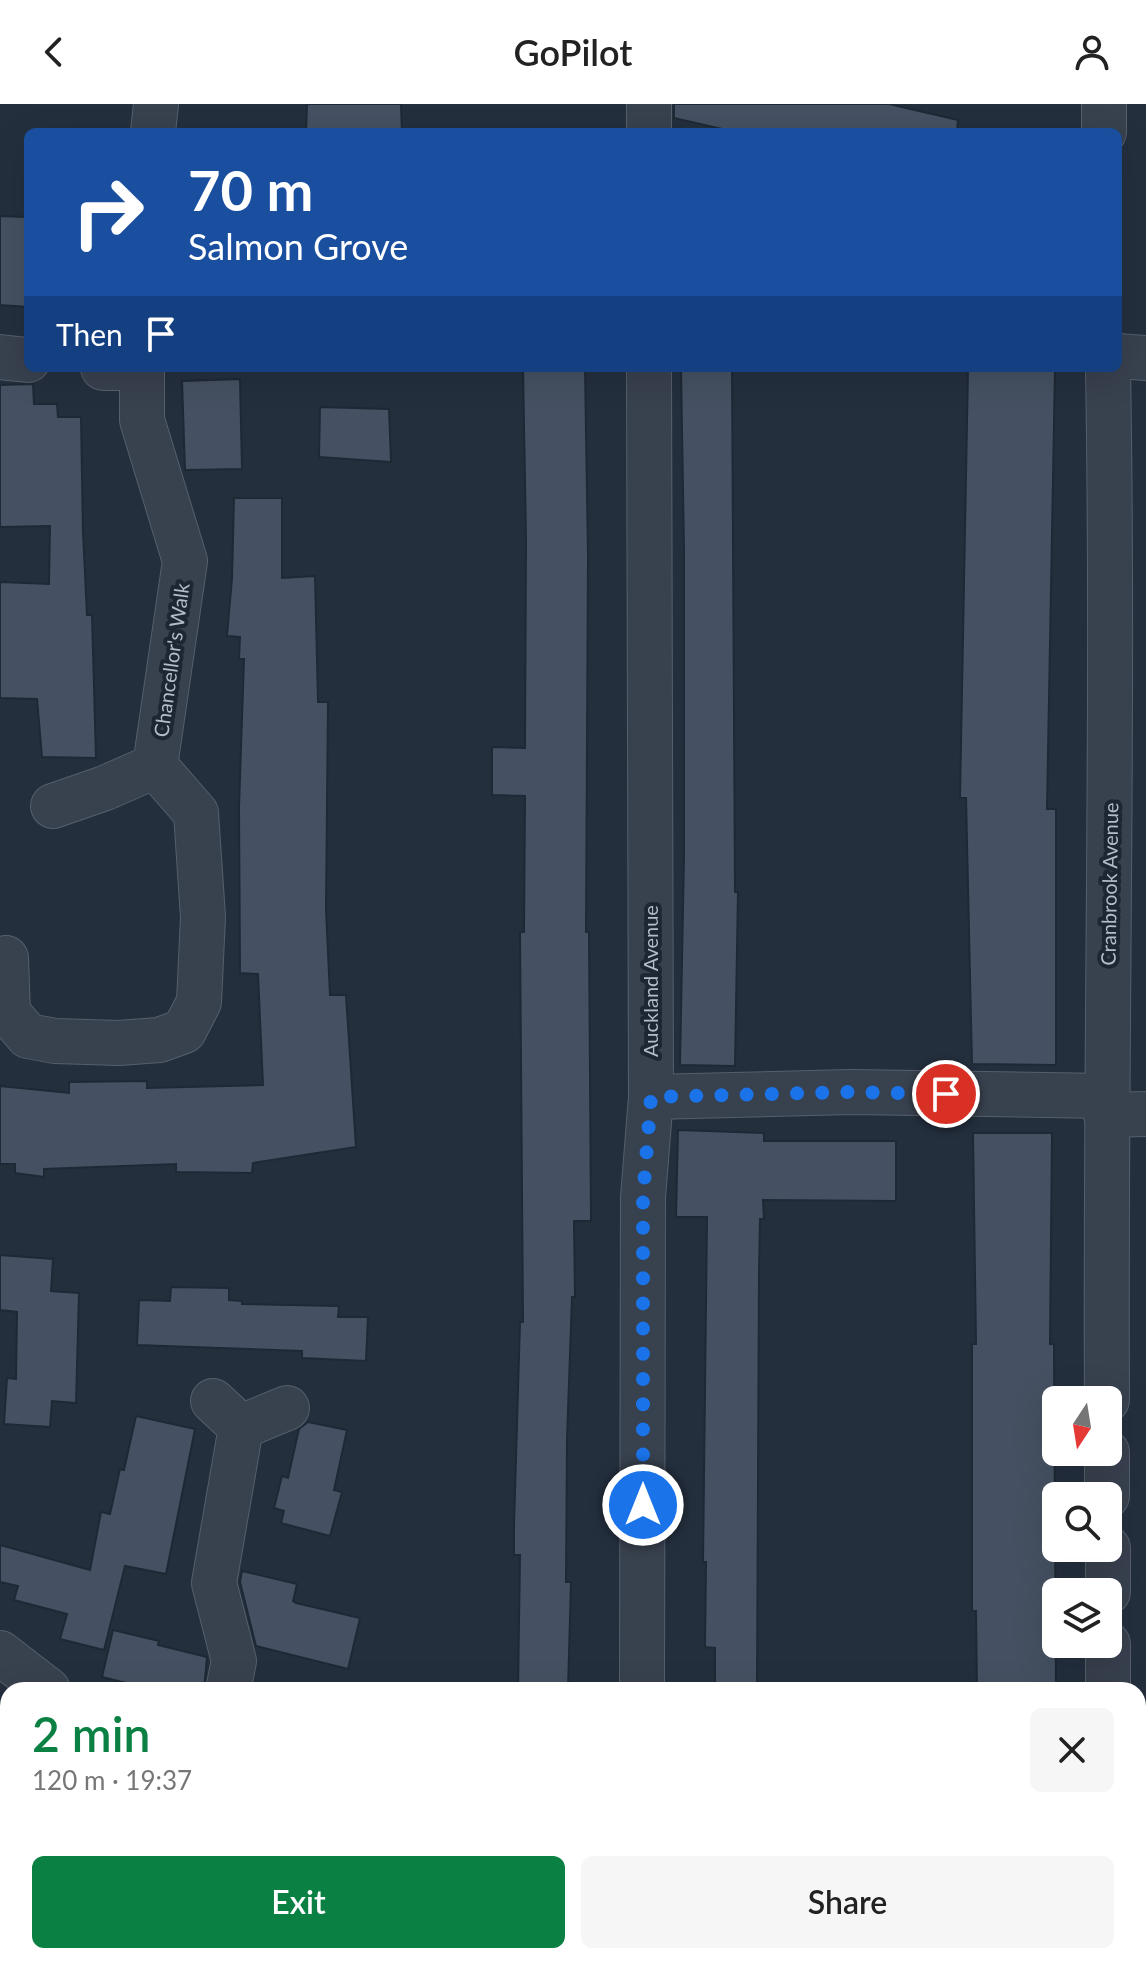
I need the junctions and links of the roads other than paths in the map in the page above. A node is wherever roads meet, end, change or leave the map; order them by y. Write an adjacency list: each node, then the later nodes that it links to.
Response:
1 (156, 104): 4 (street)
2 (649, 104): 5 (street)
3 (1104, 104): 6 (street)
4 (153, 128)
5 (649, 128)
6 (1104, 128)
7 (1122, 356): 9 (street)
8 (0, 357): 10 (street)
9 (1146, 358)
10 (24, 360)
11 (142, 372): 14 (street, Chancellor's Walk)
12 (649, 372): 17 (street, Auckland Avenue)
13 (1108, 372): 18 (street, Cranbrook Avenue)
14 (155, 766): 15 (street, Chancellor's Walk); 16 (street, Chancellor's Walk)
15 (53, 806)
16 (6, 958)
17 (651, 1097): 18 (street); 25 (street, Auckland Avenue)
18 (1119, 1108): 19 (street, Cranbrook Avenue)
19 (1108, 1386)
20 (287, 1408): 24 (street)
21 (0, 1653): 23 (street)
22 (1108, 1658): 26 (street)
23 (38, 1682)
24 (230, 1682)
25 (642, 1682)
26 (1108, 1682)

